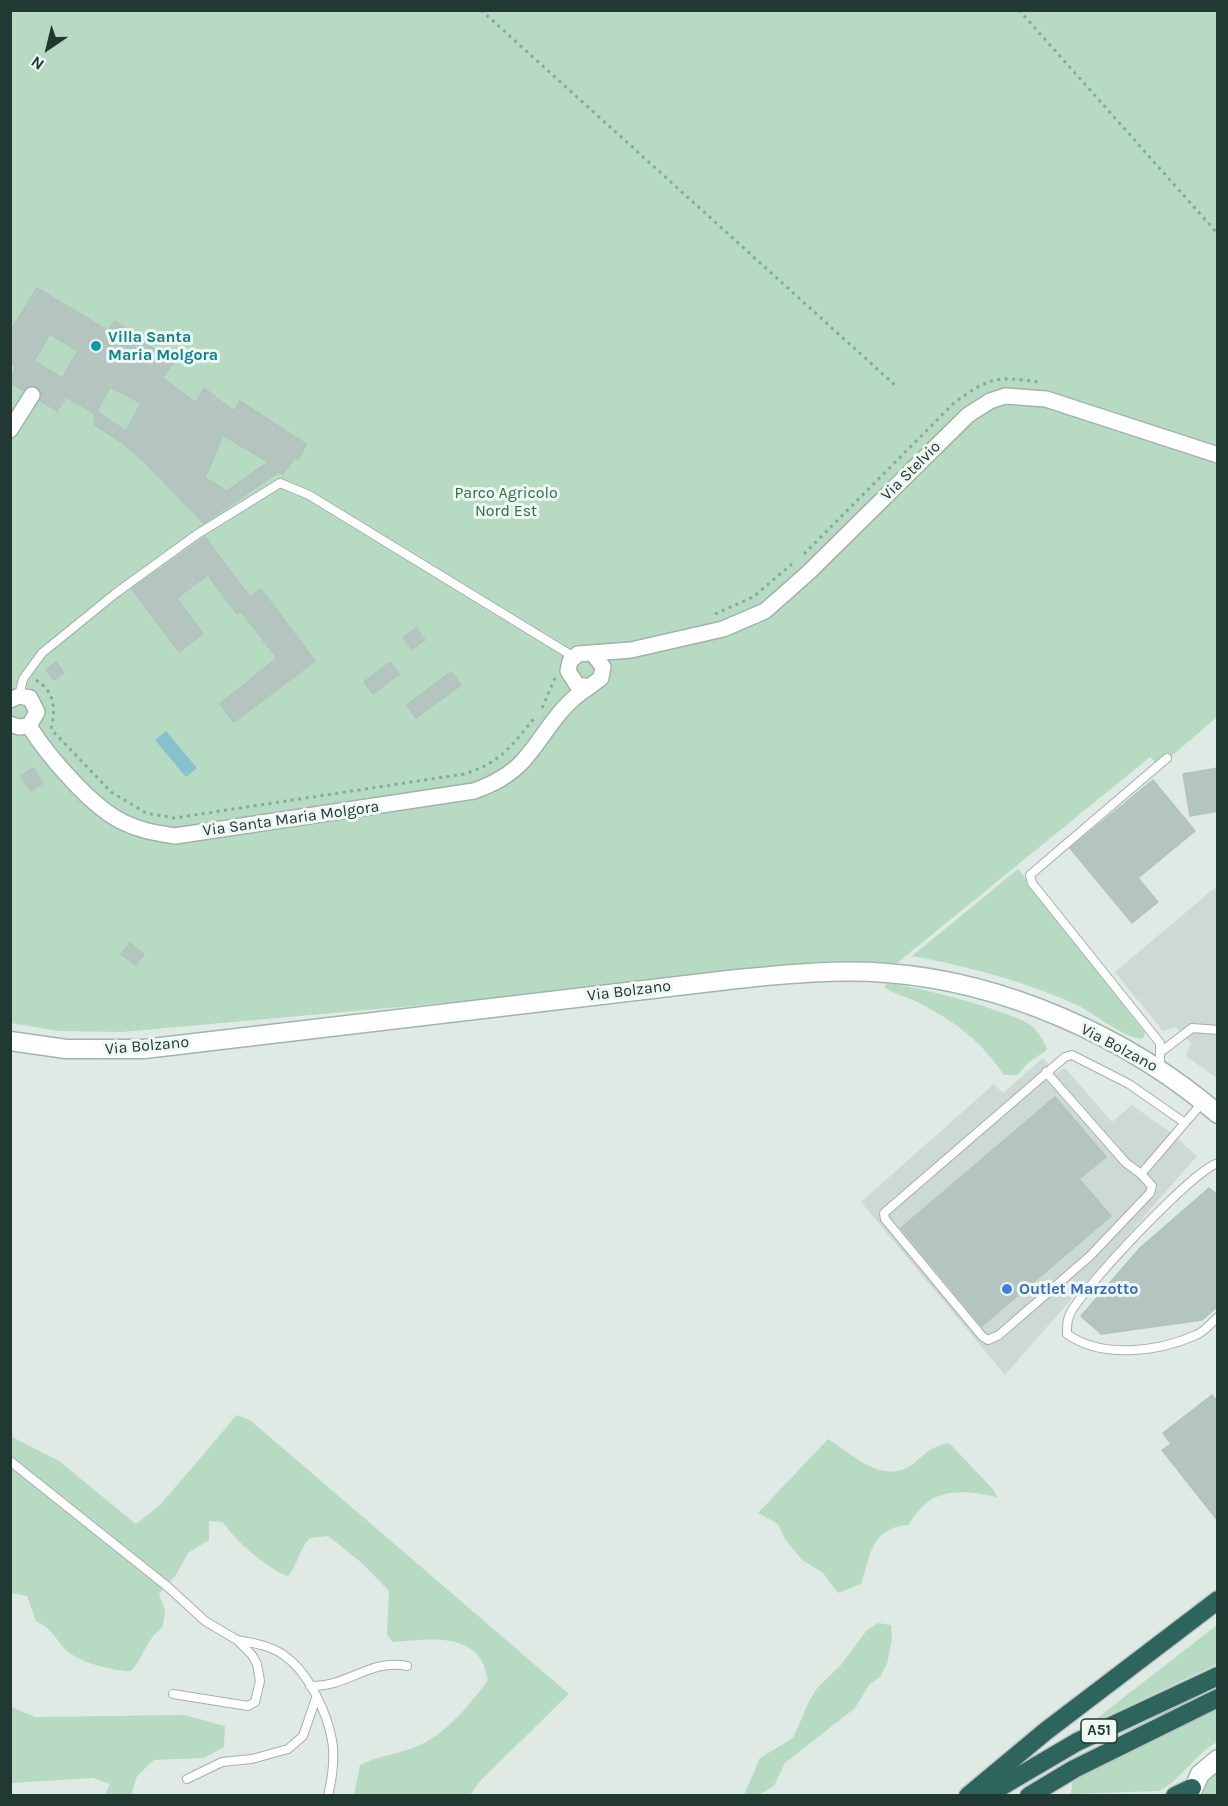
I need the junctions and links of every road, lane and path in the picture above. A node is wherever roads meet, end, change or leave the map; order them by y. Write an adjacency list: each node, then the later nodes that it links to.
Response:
1 (481, 10): 5 (path)
2 (1019, 10): 3 (path)
3 (1218, 234)
4 (1046, 382): 9 (path)
5 (896, 386)
6 (32, 395): 7 (street)
7 (10, 429)
8 (1218, 454): 10 (street, Via Stelvio)
9 (714, 614)
10 (631, 650): 12 (street, Via Stelvio); 13 (street, Via Stelvio)
11 (569, 654): 12 (street); 14 (street); 15 (lane); 15 (path)
12 (594, 655): 13 (street)
13 (603, 673): 16 (street)
14 (569, 677): 16 (street); 18 (street)
15 (23, 680): 17 (lane)
16 (588, 687): 18 (street)
17 (15, 698): 20 (street)
18 (561, 708): 20 (street, Via Santa Maria Molgora)
19 (10, 724): 20 (street)
20 (29, 726)
21 (1167, 758): 24 (lane)
22 (1218, 1030): 24 (lane)
23 (10, 1041): 25 (street, Via Bolzano)
24 (1162, 1051): 25 (lane)
25 (1160, 1070): 27 (street, Via Bolzano)
26 (1047, 1072): 29 (lane); 31 (lane); 31 (lane)
27 (1203, 1101): 28 (street, Via Bolzano); 29 (lane)
28 (1218, 1113)
29 (1185, 1123): 31 (lane)
30 (1218, 1163): 32 (lane)
31 (1141, 1174)
32 (1218, 1317)
33 (10, 1461): 35 (lane)
34 (1218, 1600): 46 (highway)
35 (237, 1640): 38 (lane); 39 (lane)
36 (407, 1666): 38 (lane)
37 (1218, 1676): 47 (highway, A51)
38 (310, 1686): 40 (lane)
39 (173, 1694)
40 (316, 1698): 43 (lane); 45 (lane)
41 (1218, 1698): 48 (highway, A51)
42 (1218, 1760): 44 (street)
43 (187, 1779)
44 (1186, 1793)
45 (328, 1796)
46 (968, 1796)
47 (985, 1796)
48 (1029, 1796)

